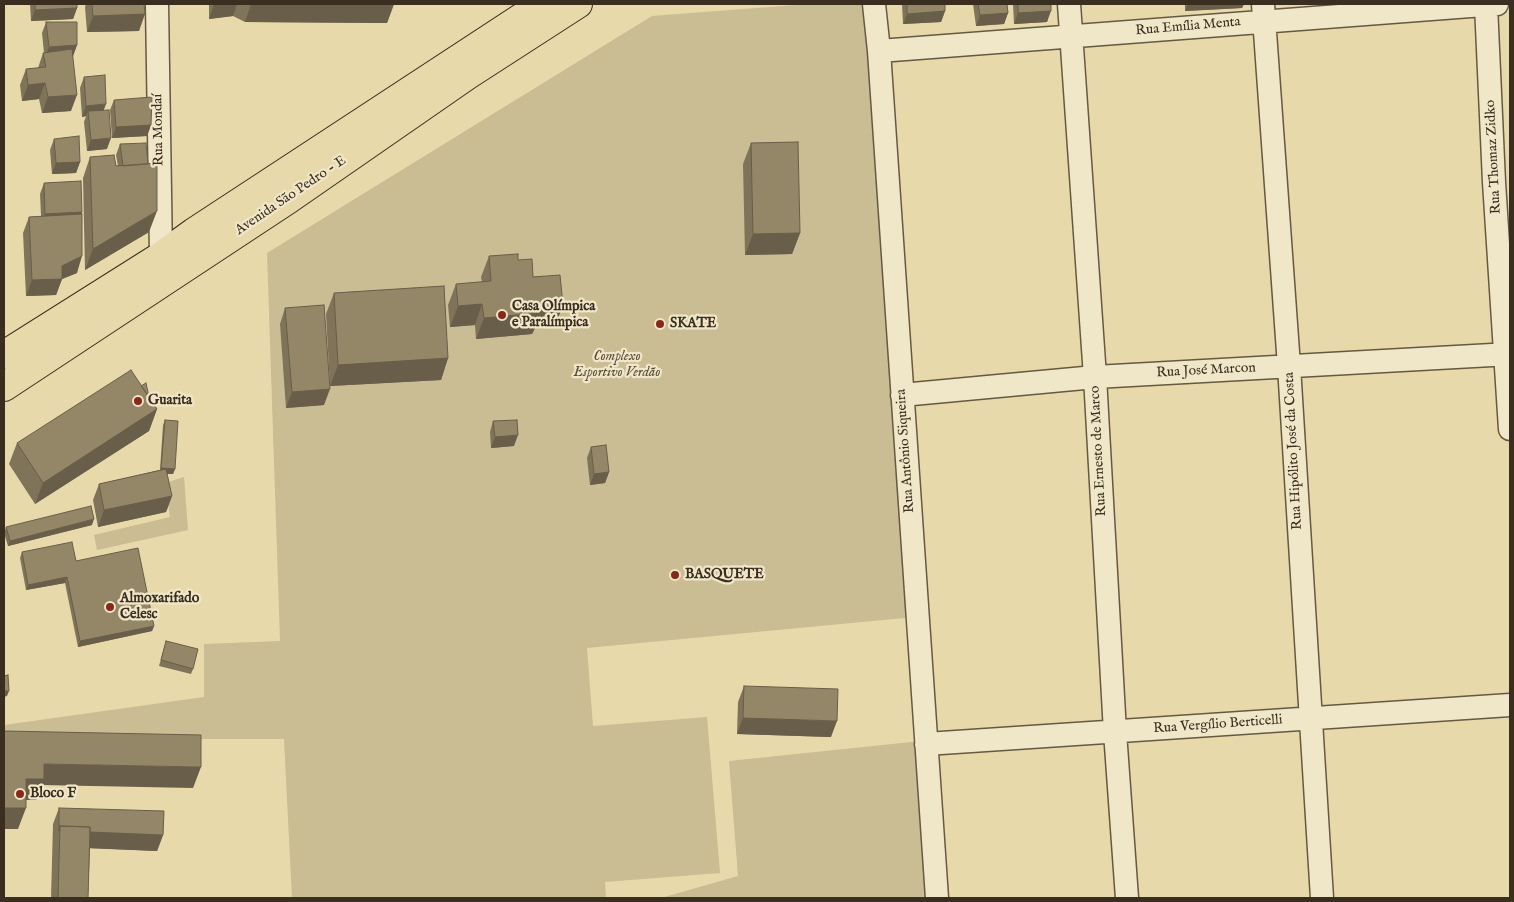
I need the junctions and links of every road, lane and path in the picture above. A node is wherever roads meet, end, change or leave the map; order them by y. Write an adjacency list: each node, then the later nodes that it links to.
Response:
1 (157, 4): 11 (street, Rua Mondaí)
2 (542, 4): 11 (main road, Avenida São Pedro - E)
3 (578, 4): 16 (main road, Avenida São Pedro - E)
4 (874, 4): 9 (street, Rua Antônio Siqueira)
5 (1069, 4): 8 (street, Rua Ernesto de Marco)
6 (1492, 4): 7 (street, Rua Emília Menta); 10 (street, Rua Thomaz Zidko)
7 (1264, 12): 8 (street, Rua Emília Menta); 14 (street, Rua Hipólito José da Costa)
8 (1072, 37): 9 (street, Rua Emília Menta); 15 (street, Rua Ernesto de Marco)
9 (879, 50): 17 (street, Rua Antônio Siqueira)
10 (1502, 181): 12 (street, Rua Thomaz Zidko)
11 (161, 256): 13 (main road, Avenida São Pedro - E)
12 (1508, 354): 14 (street, Rua José Marcon); 18 (street, Rua Thomaz Zidko)
13 (4, 355)
14 (1289, 366): 15 (street, Rua José Marcon); 20 (street, Rua Hipólito José da Costa)
15 (1095, 377): 17 (street, Rua José Marcon); 21 (street, Rua Ernesto de Marco)
16 (4, 387)
17 (902, 395): 22 (street, Rua Antônio Siqueira)
18 (1510, 429)
19 (1510, 705): 20 (street, Rua Vergílio Berticelli)
20 (1310, 719): 21 (street, Rua Vergílio Berticelli); 25 (street, Rua Hipólito José da Costa)
21 (1115, 732): 22 (street, Rua Vergílio Berticelli); 24 (street, Rua Ernesto de Marco)
22 (926, 744): 23 (street, Rua Antônio Siqueira)
23 (937, 898)
24 (1127, 898)
25 (1322, 898)

